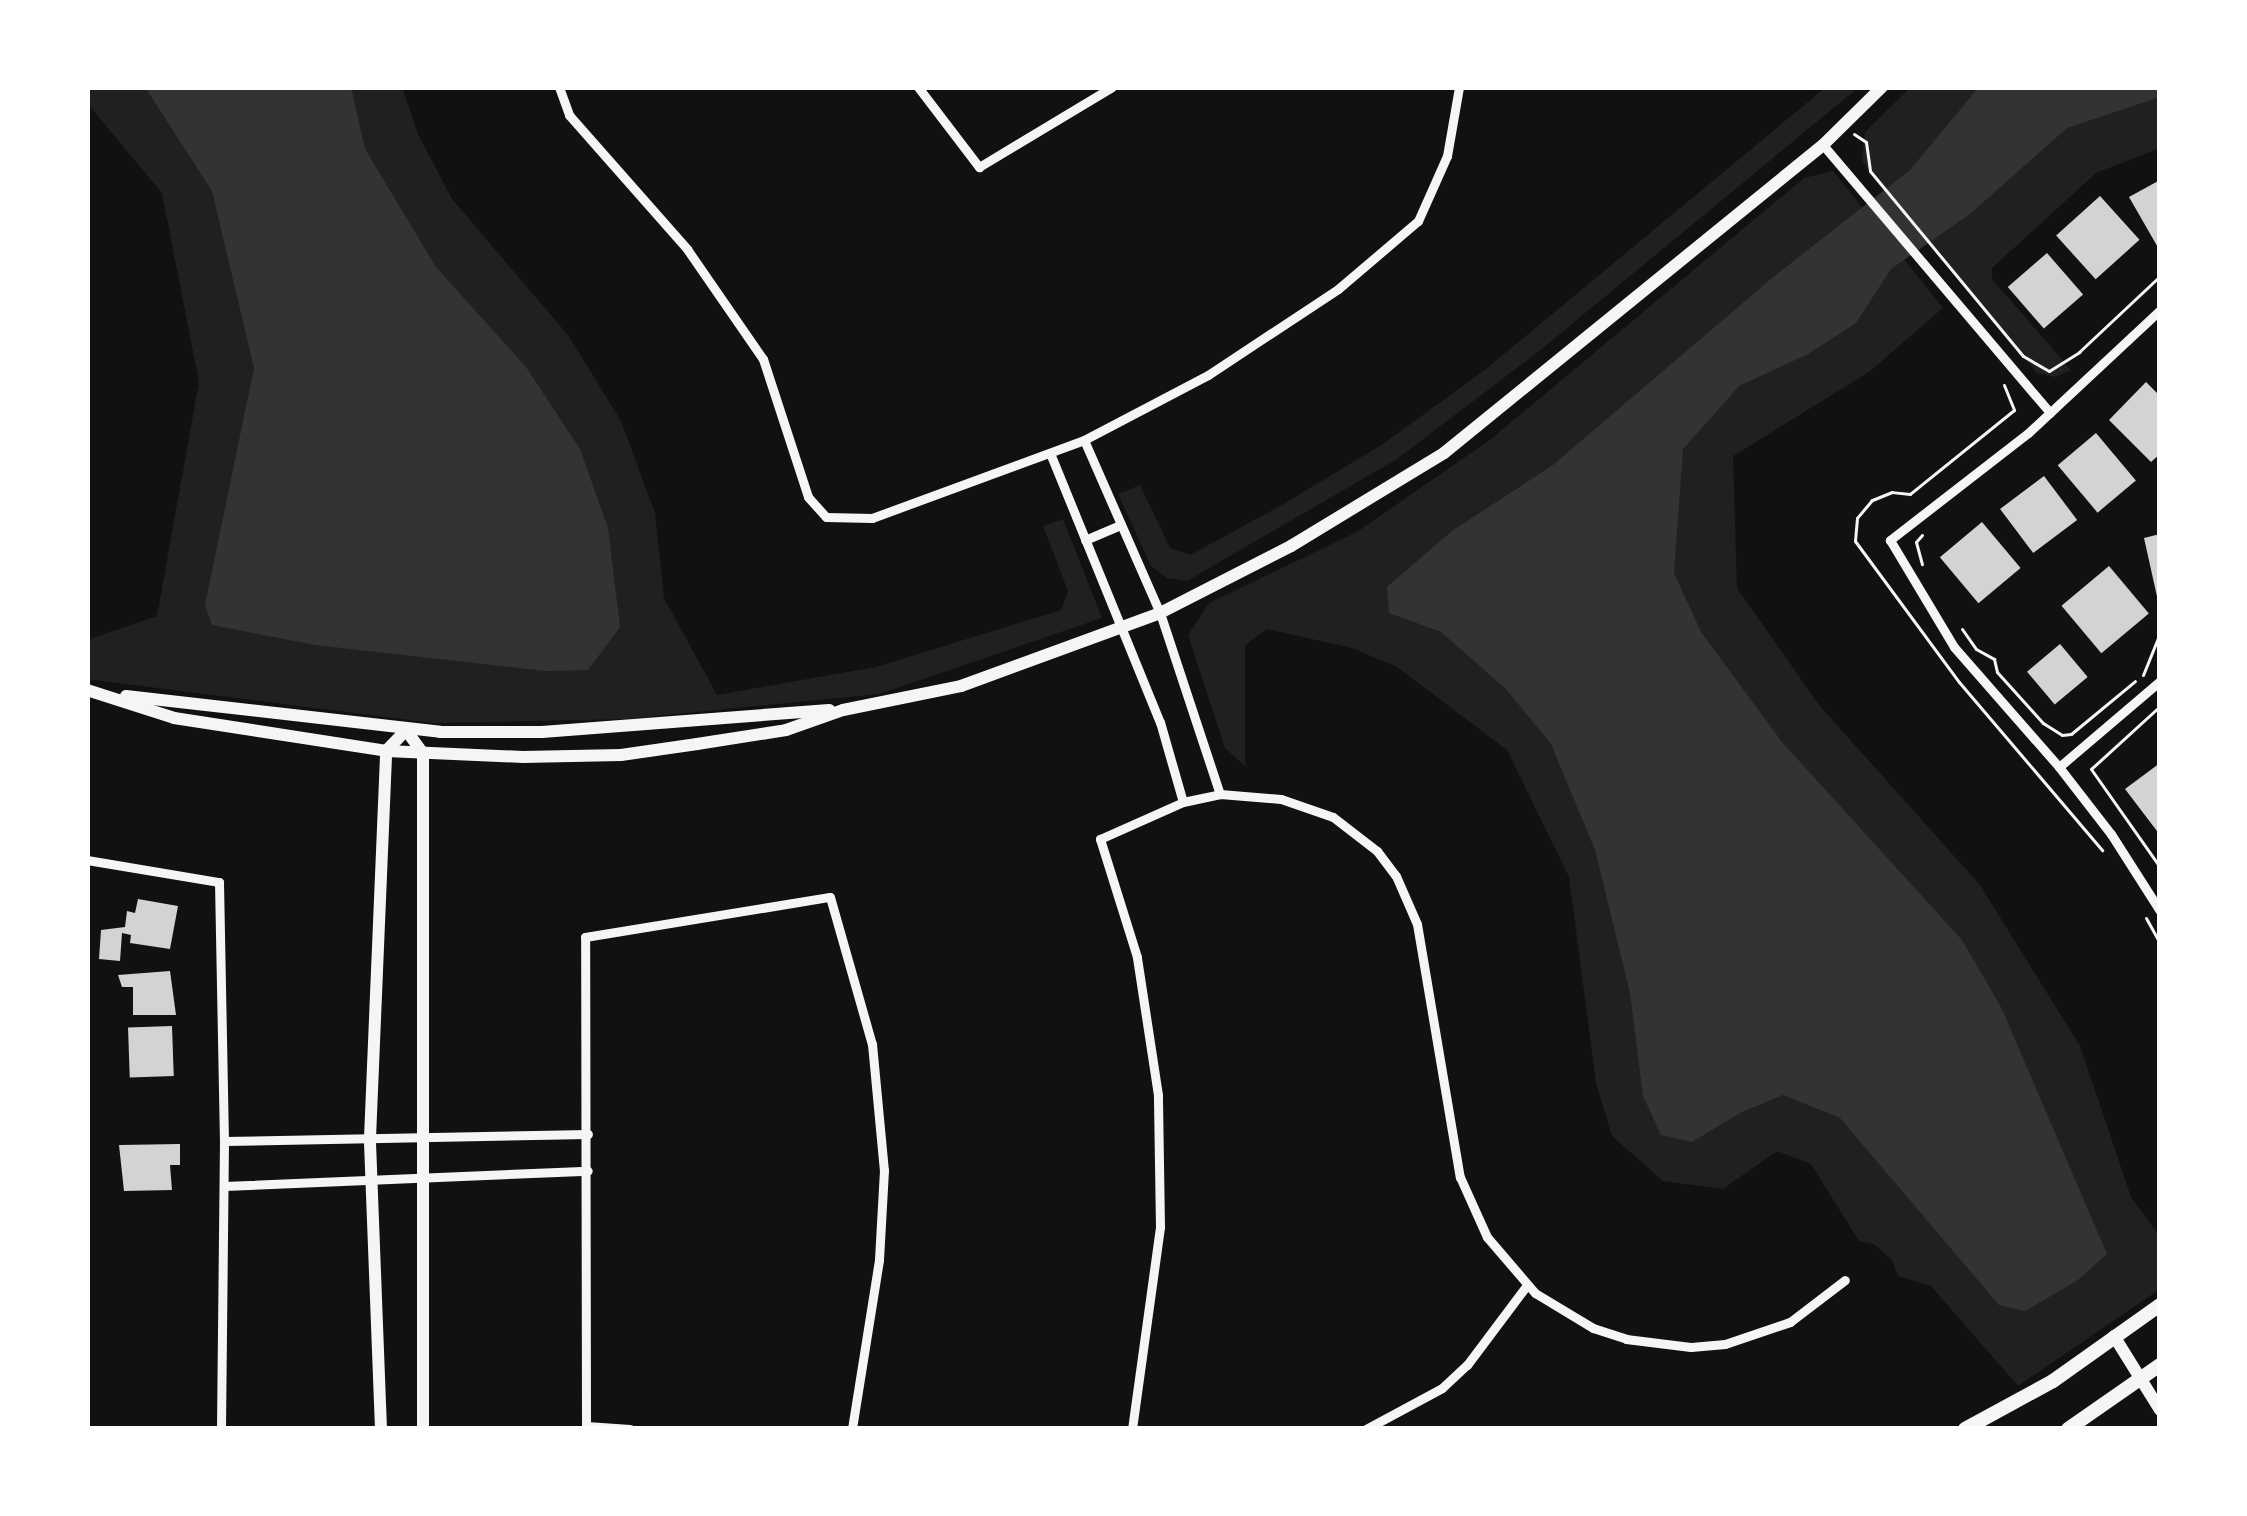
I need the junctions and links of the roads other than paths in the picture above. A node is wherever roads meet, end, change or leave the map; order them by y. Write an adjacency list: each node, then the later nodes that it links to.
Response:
1 (560, 87): 10 (street)
2 (918, 87): 3 (street)
3 (1112, 87)
4 (1459, 87): 9 (street)
5 (1878, 89): 6 (street)
6 (1823, 145): 8 (street); 13 (street)
7 (2160, 310): 8 (street)
8 (2050, 413): 22 (street)
9 (1084, 440): 10 (street); 11 (street)
10 (1050, 453): 12 (street)
11 (1121, 525): 12 (street); 13 (street)
12 (1085, 540): 14 (street)
13 (1160, 613): 14 (street); 23 (street)
14 (1121, 628): 18 (street); 24 (street)
15 (2160, 681): 22 (street)
16 (87, 690): 17 (street)
17 (107, 694): 19 (street); 20 (street)
18 (843, 710): 19 (street); 21 (street)
19 (406, 730): 20 (street); 21 (street)
20 (386, 751): 21 (street); 29 (street)
21 (423, 753): 28 (street)
22 (2059, 766): 26 (street)
23 (1220, 794): 24 (street); 36 (street)
24 (1183, 802): 48 (street)
25 (87, 860): 30 (street)
26 (2160, 911)
27 (588, 1134): 28 (street); 31 (street); 47 (street)
28 (419, 1137): 29 (street); 32 (street)
29 (370, 1138): 30 (street); 33 (street)
30 (224, 1142): 34 (street)
31 (588, 1171): 32 (street); 42 (street)
32 (420, 1178): 33 (street); 45 (street)
33 (372, 1180): 34 (street); 44 (street)
34 (224, 1186): 43 (street)
35 (1844, 1280): 36 (street)
36 (1527, 1285): 49 (street)
37 (2158, 1311): 38 (main road)
38 (2114, 1336): 40 (street); 50 (main road)
39 (2160, 1365): 40 (main road)
40 (2141, 1379): 41 (street); 51 (main road)
41 (2160, 1410)
42 (586, 1426): 46 (street)
43 (221, 1429)
44 (381, 1429)
45 (423, 1429)
46 (630, 1429)
47 (852, 1429)
48 (1132, 1429)
49 (1366, 1429)
50 (1965, 1429)
51 (2068, 1429)

